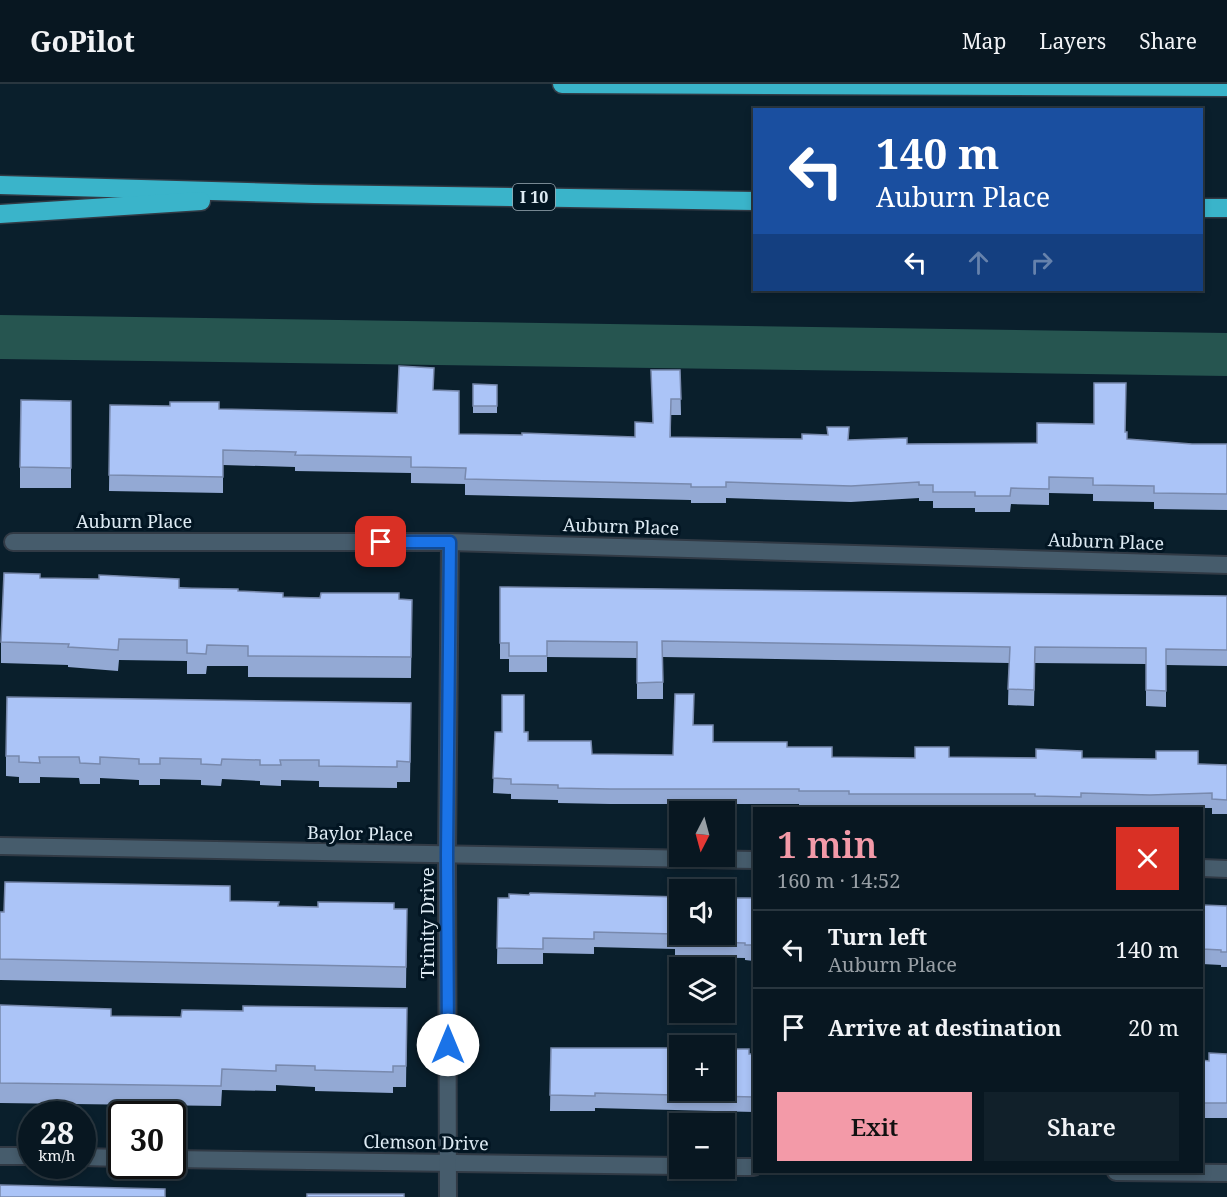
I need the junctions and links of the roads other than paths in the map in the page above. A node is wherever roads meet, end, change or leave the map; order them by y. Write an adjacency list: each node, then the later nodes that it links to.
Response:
1 (562, 84): 2 (highway)
2 (1227, 87)
3 (0, 185): 4 (highway, I 10)
4 (314, 194): 5 (highway, I 10); 8 (highway)
5 (753, 201)
6 (1203, 208): 7 (highway)
7 (1227, 208)
8 (0, 214)
9 (13, 542): 10 (street, Auburn Place)
10 (450, 542): 11 (street, Auburn Place); 13 (street, Trinity Drive)
11 (1227, 565)
12 (1, 846): 13 (street, Baylor Place)
13 (447, 855): 14 (street, Baylor Place); 20 (street, Trinity Drive)
14 (753, 860)
15 (1203, 868): 16 (street)
16 (1227, 868)
17 (0, 1156): 18 (street)
18 (18, 1156)
19 (186, 1158): 20 (street, Clemson Drive)
20 (448, 1163): 21 (street, Clemson Drive); 26 (street, Trinity Drive)
21 (669, 1166)
22 (735, 1167): 23 (street)
23 (753, 1167)
24 (1203, 1173): 25 (street)
25 (1227, 1173)
26 (448, 1197)

